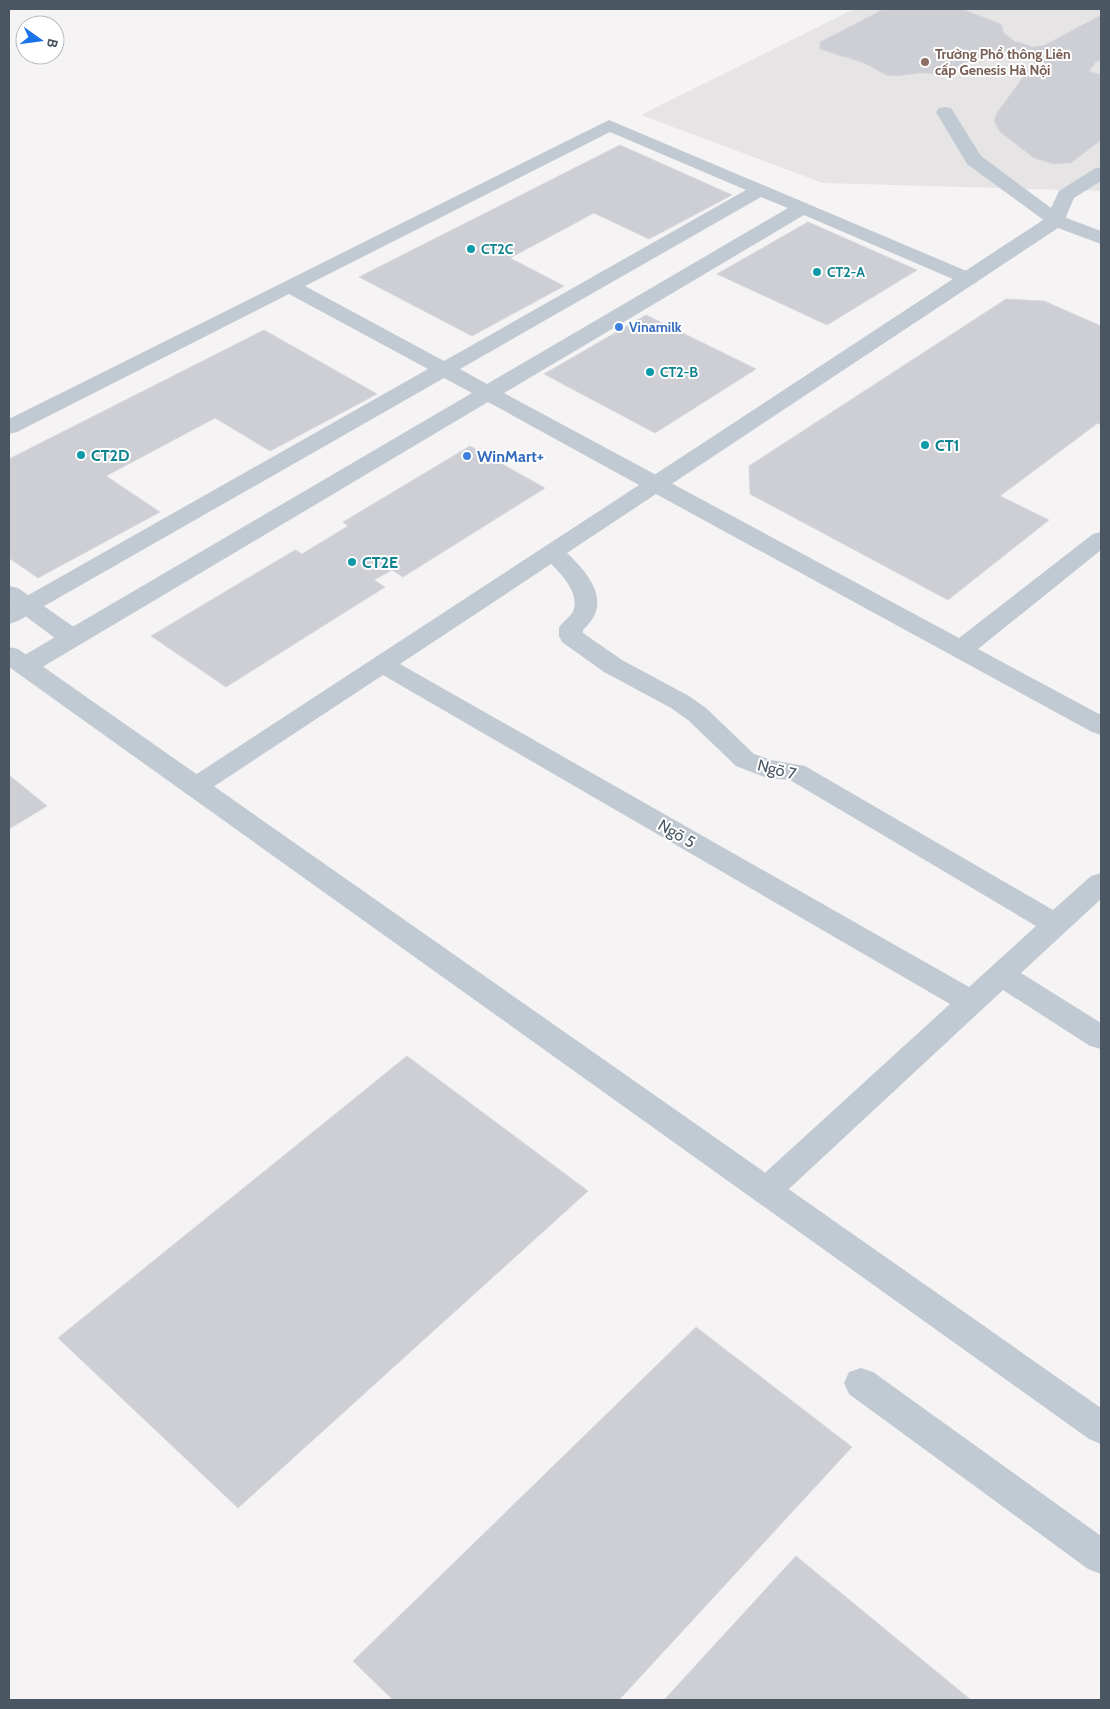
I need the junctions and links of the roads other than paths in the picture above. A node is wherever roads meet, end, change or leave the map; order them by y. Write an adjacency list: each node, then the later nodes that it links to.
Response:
1 (945, 112): 5 (street)
2 (1101, 173): 5 (street)
3 (760, 190): 4 (street); 8 (street); 9 (street)
4 (802, 208): 7 (street); 10 (street)
5 (1056, 220): 6 (street); 7 (street)
6 (1101, 238)
7 (969, 279): 12 (street)
8 (290, 286): 9 (street); 11 (street)
9 (444, 370): 10 (street); 15 (street)
10 (488, 393): 12 (street); 16 (street)
11 (9, 427)
12 (656, 484): 14 (street); 17 (street)
13 (1101, 539): 17 (street)
14 (552, 552): 19 (street); 23 (street, Ngõ 7)
15 (15, 605): 16 (street)
16 (72, 638): 18 (street)
17 (960, 650): 20 (street)
18 (17, 660): 21 (street)
19 (382, 664): 21 (street); 25 (street, Ngõ 5)
20 (1101, 726)
21 (195, 787): 27 (street)
22 (1101, 883): 23 (street)
23 (1056, 925): 24 (street)
24 (1001, 975): 25 (street); 26 (street)
25 (971, 1002): 27 (street)
26 (1101, 1038)
27 (766, 1191): 29 (street)
28 (861, 1383): 30 (street)
29 (1101, 1428)
30 (1101, 1557)

